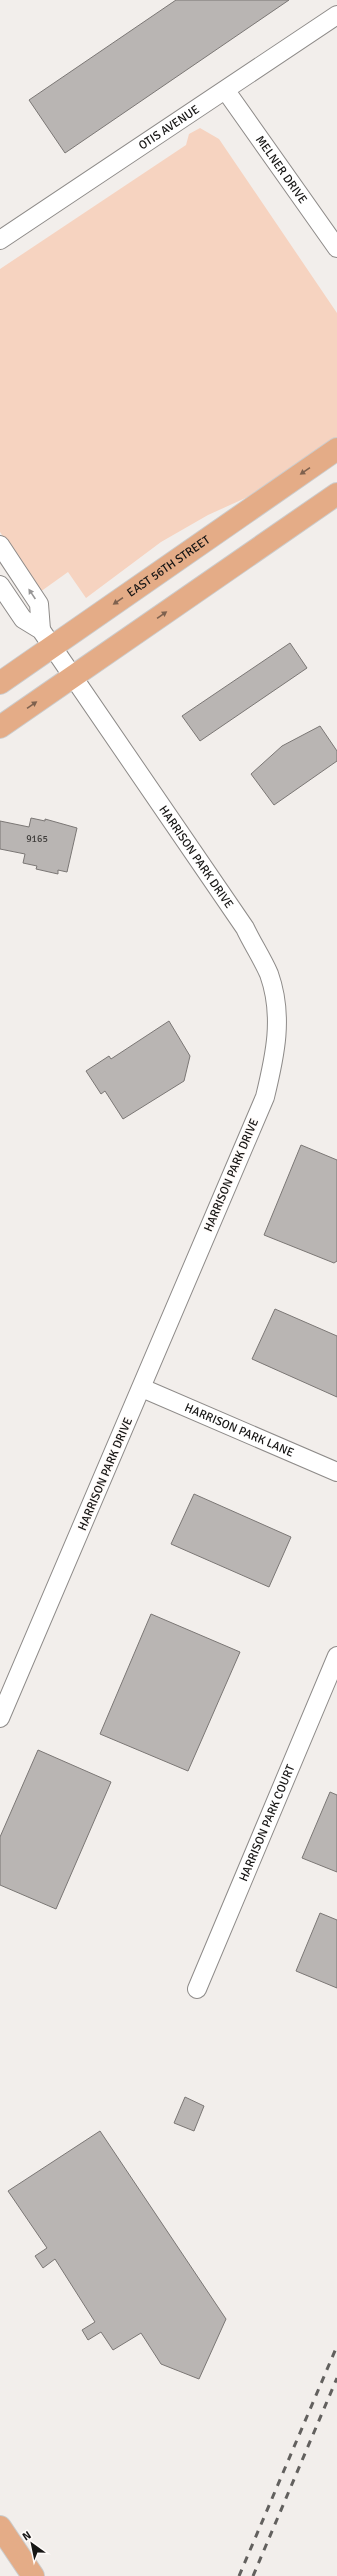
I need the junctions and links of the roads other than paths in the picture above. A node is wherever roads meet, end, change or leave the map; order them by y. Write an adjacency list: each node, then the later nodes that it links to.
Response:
1 (337, 15): 2 (street, OTIS AVENUE)
2 (226, 91): 3 (street, OTIS AVENUE); 4 (street, MELNER DRIVE)
3 (0, 240)
4 (337, 248)
5 (337, 449): 11 (main road, EAST 56TH STREET, one-way to 11)
6 (337, 481): 8 (main road)
7 (337, 494): 8 (main road)
8 (272, 539): 12 (main road, one-way to 8)
9 (0, 546): 11 (street, one-way to 9)
10 (0, 585): 11 (street)
11 (50, 644): 12 (street, HARRISON PARK DRIVE); 13 (main road, EAST 56TH STREET)
12 (73, 678): 14 (main road, one-way to 12); 15 (street, HARRISON PARK DRIVE)
13 (0, 683)
14 (0, 727)
15 (142, 1388): 16 (street, HARRISON PARK LANE); 18 (street, HARRISON PARK DRIVE)
16 (337, 1472)
17 (337, 1656): 19 (street, HARRISON PARK COURT)
18 (0, 1718)
19 (197, 1989)
20 (0, 2527): 21 (main road)
21 (33, 2576)

